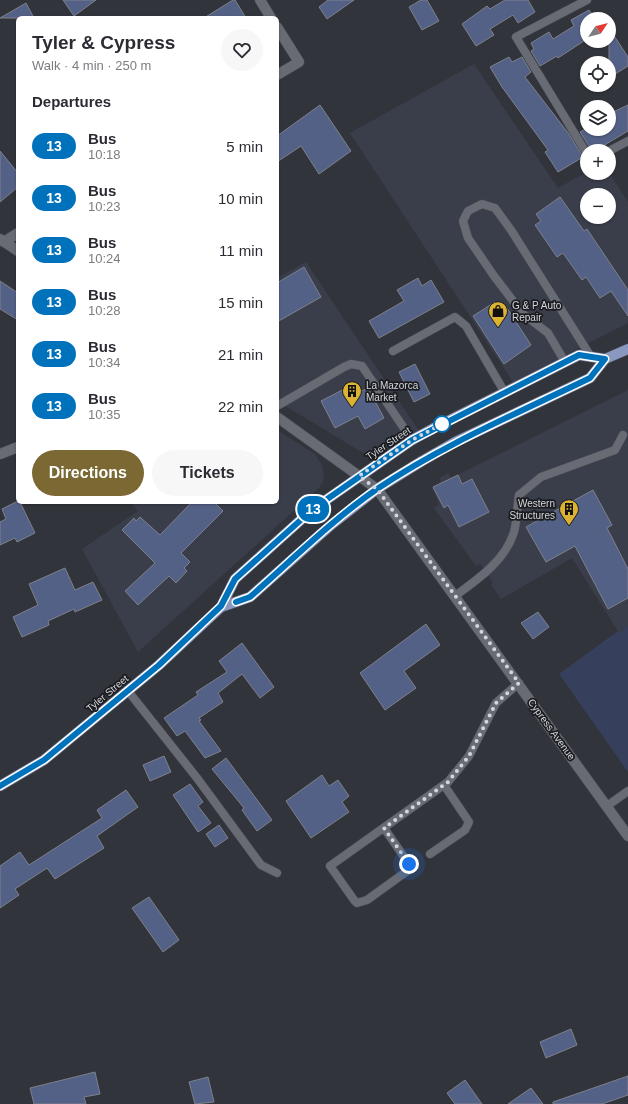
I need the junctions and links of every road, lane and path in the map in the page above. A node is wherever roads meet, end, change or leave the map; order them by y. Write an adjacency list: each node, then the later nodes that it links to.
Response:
1 (260, 0): 3 (street)
2 (587, 0): 7 (lane)
3 (270, 16)
4 (279, 30): 5 (street)
5 (279, 74)
6 (628, 141): 8 (lane)
7 (581, 144)
8 (616, 147)
9 (16, 234): 10 (street)
10 (2, 241): 11 (street)
11 (16, 250)
12 (628, 349): 15 (main road, Tyler Street)
13 (393, 351): 17 (lane)
14 (591, 357): 15 (main road, Tyler Street); 16 (main road, Tyler Street); 16 (lane)
15 (605, 359): 25 (main road, Tyler Street)
16 (565, 362): 17 (main road, Tyler Street)
17 (505, 393): 21 (main road, Tyler Street)
18 (279, 405): 21 (lane)
19 (279, 418): 24 (street, Cypress Avenue)
20 (623, 435): 26 (lane)
21 (412, 440): 24 (main road, Tyler Street)
22 (16, 448): 23 (street)
23 (0, 454)
24 (359, 476): 25 (street, Cypress Avenue); 27 (main road, Tyler Street)
25 (377, 489): 26 (street, Cypress Avenue); 27 (main road, Tyler Street)
26 (455, 596): 28 (street, Cypress Avenue)
27 (221, 606): 29 (main road, Tyler Street)
28 (519, 683): 30 (lane); 33 (street, Cypress Avenue)
29 (128, 691): 31 (main road, Tyler Street); 37 (lane)
30 (444, 785): 34 (lane); 36 (lane)
31 (0, 786)
32 (628, 791): 33 (lane)
33 (607, 806): 35 (street, Cypress Avenue)
34 (384, 828): 34 (lane)
35 (628, 836)
36 (430, 854)
37 (277, 873)

